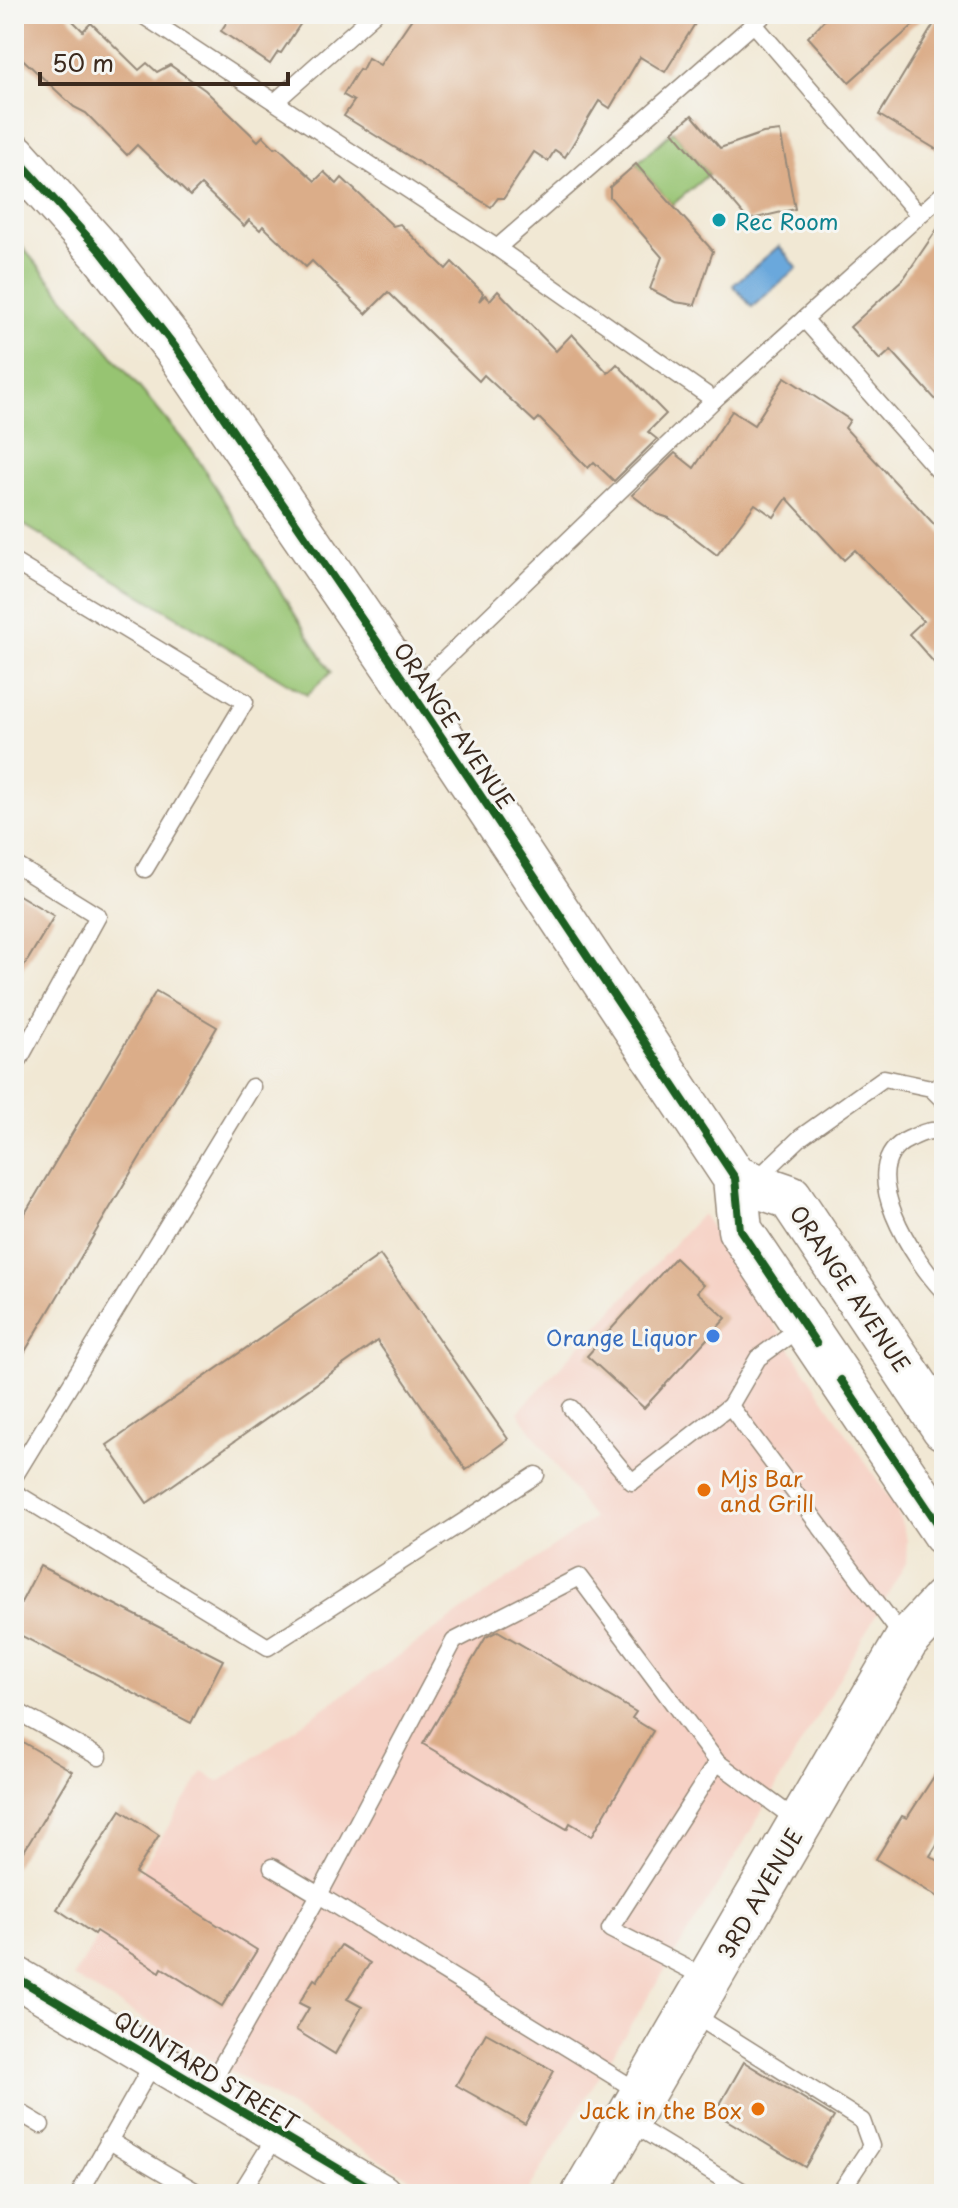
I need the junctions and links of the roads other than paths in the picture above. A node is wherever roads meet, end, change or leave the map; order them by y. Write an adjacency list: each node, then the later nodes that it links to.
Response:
1 (141, 14): 4 (lane)
2 (374, 14): 4 (lane)
3 (759, 19): 7 (lane); 8 (lane)
4 (276, 101): 8 (lane)
5 (14, 155): 13 (main road, ORANGE AVENUE)
6 (944, 193): 7 (lane)
7 (919, 215): 9 (lane)
8 (497, 248): 10 (lane)
9 (804, 319): 10 (lane); 11 (lane)
10 (714, 400): 13 (lane)
11 (944, 477)
12 (14, 562): 15 (lane)
13 (411, 691): 20 (main road, ORANGE AVENUE)
14 (14, 864): 16 (lane)
15 (145, 869)
16 (14, 1069)
17 (252, 1087): 27 (lane)
18 (944, 1101): 20 (lane)
19 (944, 1131): 21 (lane)
20 (744, 1180): 22 (main road, ORANGE AVENUE); 25 (main road, ORANGE AVENUE)
21 (944, 1292)
22 (804, 1325): 23 (lane); 29 (main road, ORANGE AVENUE)
23 (730, 1406): 24 (lane); 31 (lane)
24 (571, 1408)
25 (944, 1428)
26 (536, 1475): 28 (lane)
27 (14, 1477)
28 (14, 1492)
29 (944, 1533)
30 (944, 1600): 31 (main road, 3RD AVENUE)
31 (906, 1641): 35 (main road, 3RD AVENUE)
32 (14, 1724): 33 (lane)
33 (99, 1757)
34 (717, 1762): 35 (lane); 37 (lane); 39 (lane)
35 (800, 1823): 39 (main road, 3RD AVENUE)
36 (272, 1867): 37 (lane)
37 (319, 1895): 41 (lane); 42 (lane)
38 (14, 1976): 40 (street, QUINTARD STREET)
39 (700, 1996): 42 (main road, 3RD AVENUE); 53 (lane)
40 (155, 2060): 41 (street, QUINTARD STREET); 46 (lane)
41 (207, 2091): 45 (street, QUINTARD STREET)
42 (635, 2107): 51 (main road, 3RD AVENUE); 52 (lane)
43 (14, 2109): 44 (lane)
44 (41, 2125)
45 (278, 2133): 49 (lane); 50 (street, QUINTARD STREET)
46 (108, 2140): 47 (lane); 48 (lane)
47 (79, 2194)
48 (200, 2194)
49 (240, 2194)
50 (381, 2194)
51 (584, 2194)
52 (747, 2194)
53 (839, 2194)

